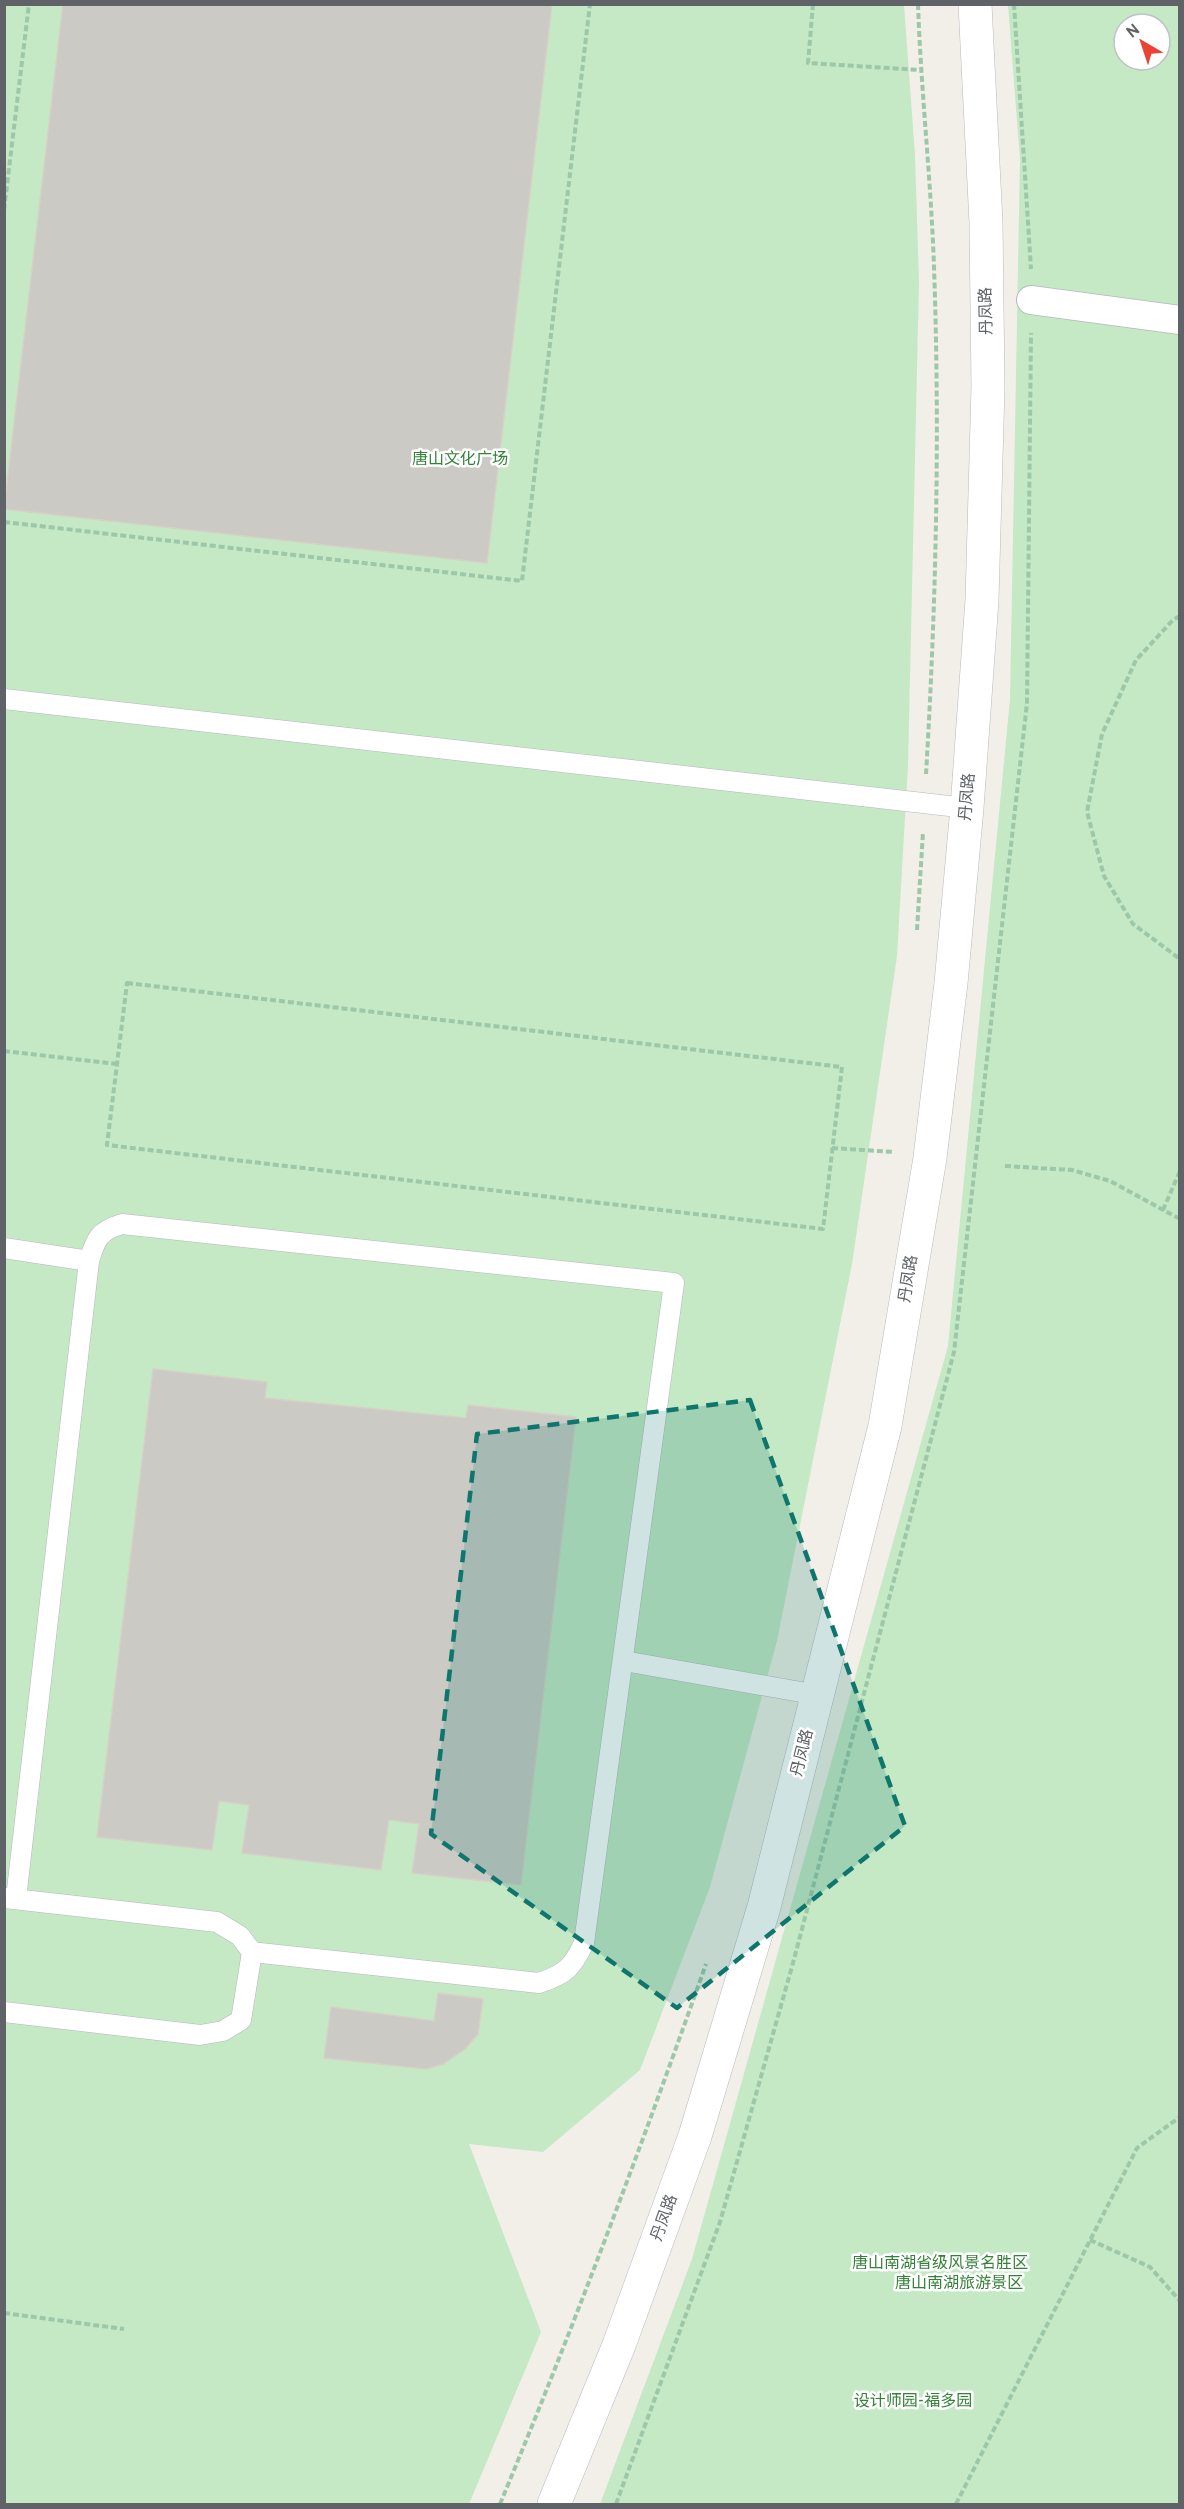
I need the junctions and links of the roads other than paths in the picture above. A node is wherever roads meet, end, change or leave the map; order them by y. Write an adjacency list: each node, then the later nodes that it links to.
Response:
1 (975, 4): 5 (main road, 丹凤路)
2 (1031, 300): 3 (street)
3 (1179, 320)
4 (4, 699): 5 (lane)
5 (967, 808): 9 (main road, 丹凤路)
6 (4, 1248): 7 (lane)
7 (89, 1261): 8 (lane); 10 (lane)
8 (624, 1661): 9 (lane); 11 (lane)
9 (818, 1695): 13 (main road, 丹凤路)
10 (10, 1898): 11 (lane)
11 (252, 1952): 12 (lane)
12 (4, 2012)
13 (554, 2505)

